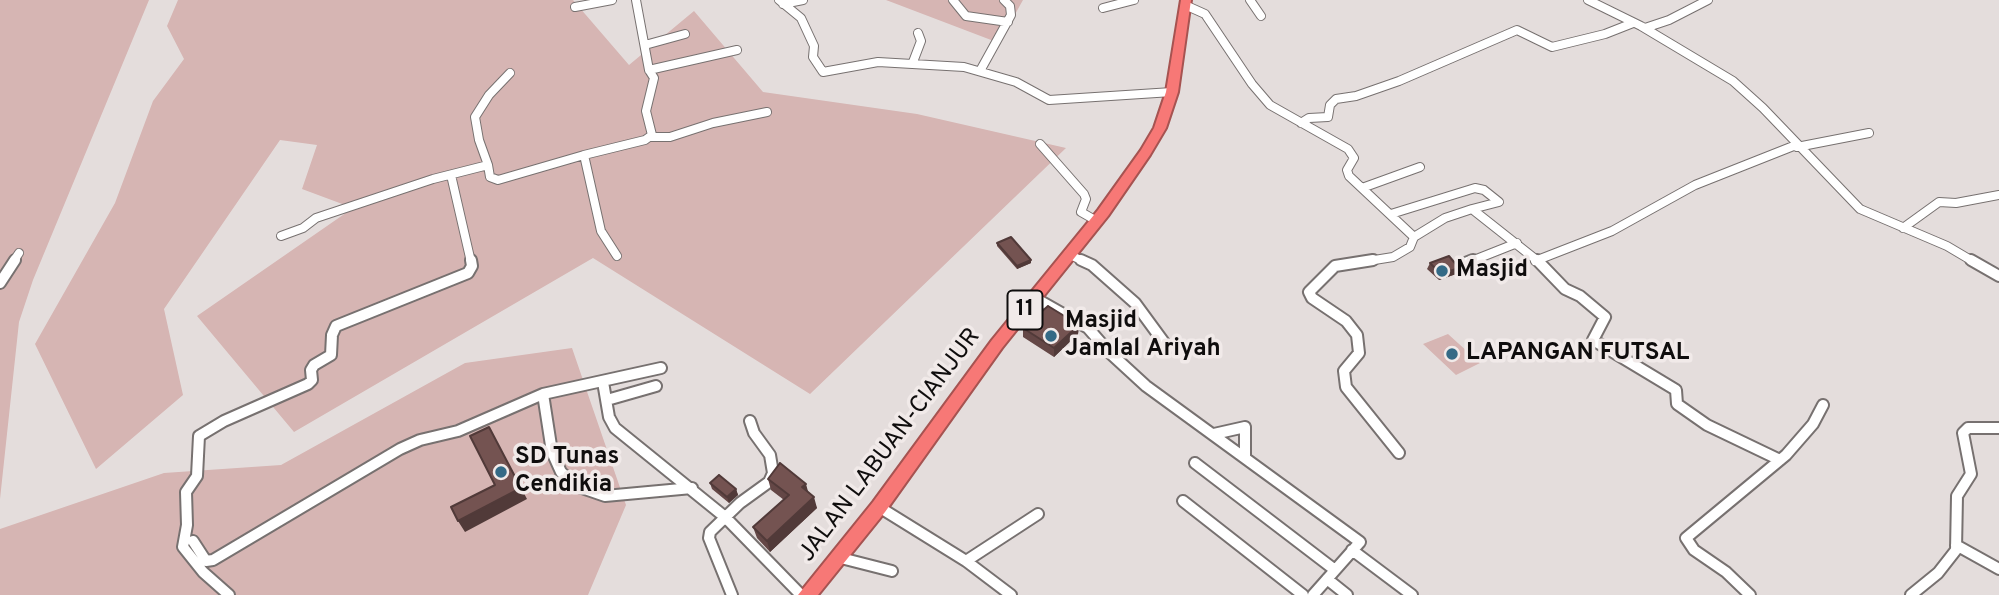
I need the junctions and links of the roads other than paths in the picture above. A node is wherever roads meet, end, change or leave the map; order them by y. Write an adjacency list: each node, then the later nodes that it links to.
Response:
1 (612, 0): 12 (street)
2 (636, 0): 20 (street)
3 (803, 0): 10 (street)
4 (953, 0): 15 (street)
5 (1004, 0): 15 (street)
6 (1135, 0): 13 (street)
7 (1250, 0): 14 (street)
8 (1588, 0): 16 (street)
9 (1708, 0): 17 (street)
10 (781, 2): 22 (street)
11 (1185, 3): 26 (highway, JALAN LABUAN-CIANJUR / 11); 28 (street)
12 (575, 7)
13 (1103, 8)
14 (1262, 16)
15 (1008, 22): 24 (street)
16 (1633, 23): 17 (street); 28 (street)
17 (1645, 28): 32 (street)
18 (918, 33): 22 (street)
19 (685, 34): 20 (street)
20 (645, 45): 23 (street)
21 (737, 50): 23 (street)
22 (913, 62): 24 (street)
23 (649, 70): 30 (street)
24 (980, 71): 26 (street)
25 (510, 73): 34 (street)
26 (1172, 92): 41 (highway, JALAN LABUAN-CIANJUR / 11)
27 (767, 112): 30 (street)
28 (1301, 123): 37 (street)
29 (1869, 133): 32 (street)
30 (651, 137): 33 (street)
31 (1040, 144): 41 (street)
32 (1797, 146): 42 (street); 49 (street)
33 (584, 155): 34 (street); 48 (street)
34 (488, 165): 36 (street)
35 (1420, 167): 37 (street)
36 (451, 176): 43 (street); 81 (street)
37 (1362, 188): 40 (street)
38 (1999, 195): 42 (street)
39 (1472, 209): 40 (street); 44 (street); 45 (street)
40 (1391, 214): 44 (street)
41 (1096, 220): 47 (highway, JALAN LABUAN-CIANJUR / 11)
42 (1903, 228): 51 (street)
43 (281, 236)
44 (1414, 237): 64 (street)
45 (1517, 243): 49 (street); 50 (street)
46 (19, 253): 52 (street)
47 (1068, 254): 53 (highway, JALAN LABUAN-CIANJUR / 11); 54 (street)
48 (617, 256)
49 (1535, 261): 66 (street)
50 (1463, 264)
51 (1999, 276)
52 (0, 283)
53 (1034, 298): 63 (street); 70 (highway, JALAN LABUAN-CIANJUR / 11)
54 (1168, 348)
55 (662, 368): 56 (street)
56 (603, 382): 58 (street); 59 (street)
57 (656, 386): 59 (street)
58 (543, 394): 68 (street); 73 (street)
59 (607, 400): 68 (street)
60 (1823, 405): 66 (street)
61 (750, 421): 72 (street)
62 (1999, 428): 74 (street)
63 (1214, 434): 65 (street); 65 (street)
64 (1399, 453)
65 (1245, 457): 75 (street)
66 (1780, 460): 90 (street)
67 (1195, 463): 80 (street)
68 (692, 488): 72 (street)
69 (1183, 501): 86 (street)
70 (879, 507): 76 (highway, JALAN LABUAN-CIANJUR / 11); 77 (street)
71 (1038, 514): 77 (street)
72 (725, 517): 82 (street); 83 (street)
73 (193, 541)
74 (1956, 545): 78 (street); 91 (street)
75 (1353, 550): 80 (street); 89 (street)
76 (837, 557): 79 (street); 84 (highway, JALAN LABUAN-CIANJUR / 11)
77 (966, 561): 85 (street)
78 (1999, 569)
79 (892, 571)
80 (1331, 575): 87 (street); 88 (street)
81 (229, 595)
82 (732, 595)
83 (801, 595)
84 (807, 595)
85 (1011, 595)
86 (1303, 595)
87 (1313, 595)
88 (1347, 595)
89 (1412, 595)
90 (1750, 595)
91 (1911, 595)

